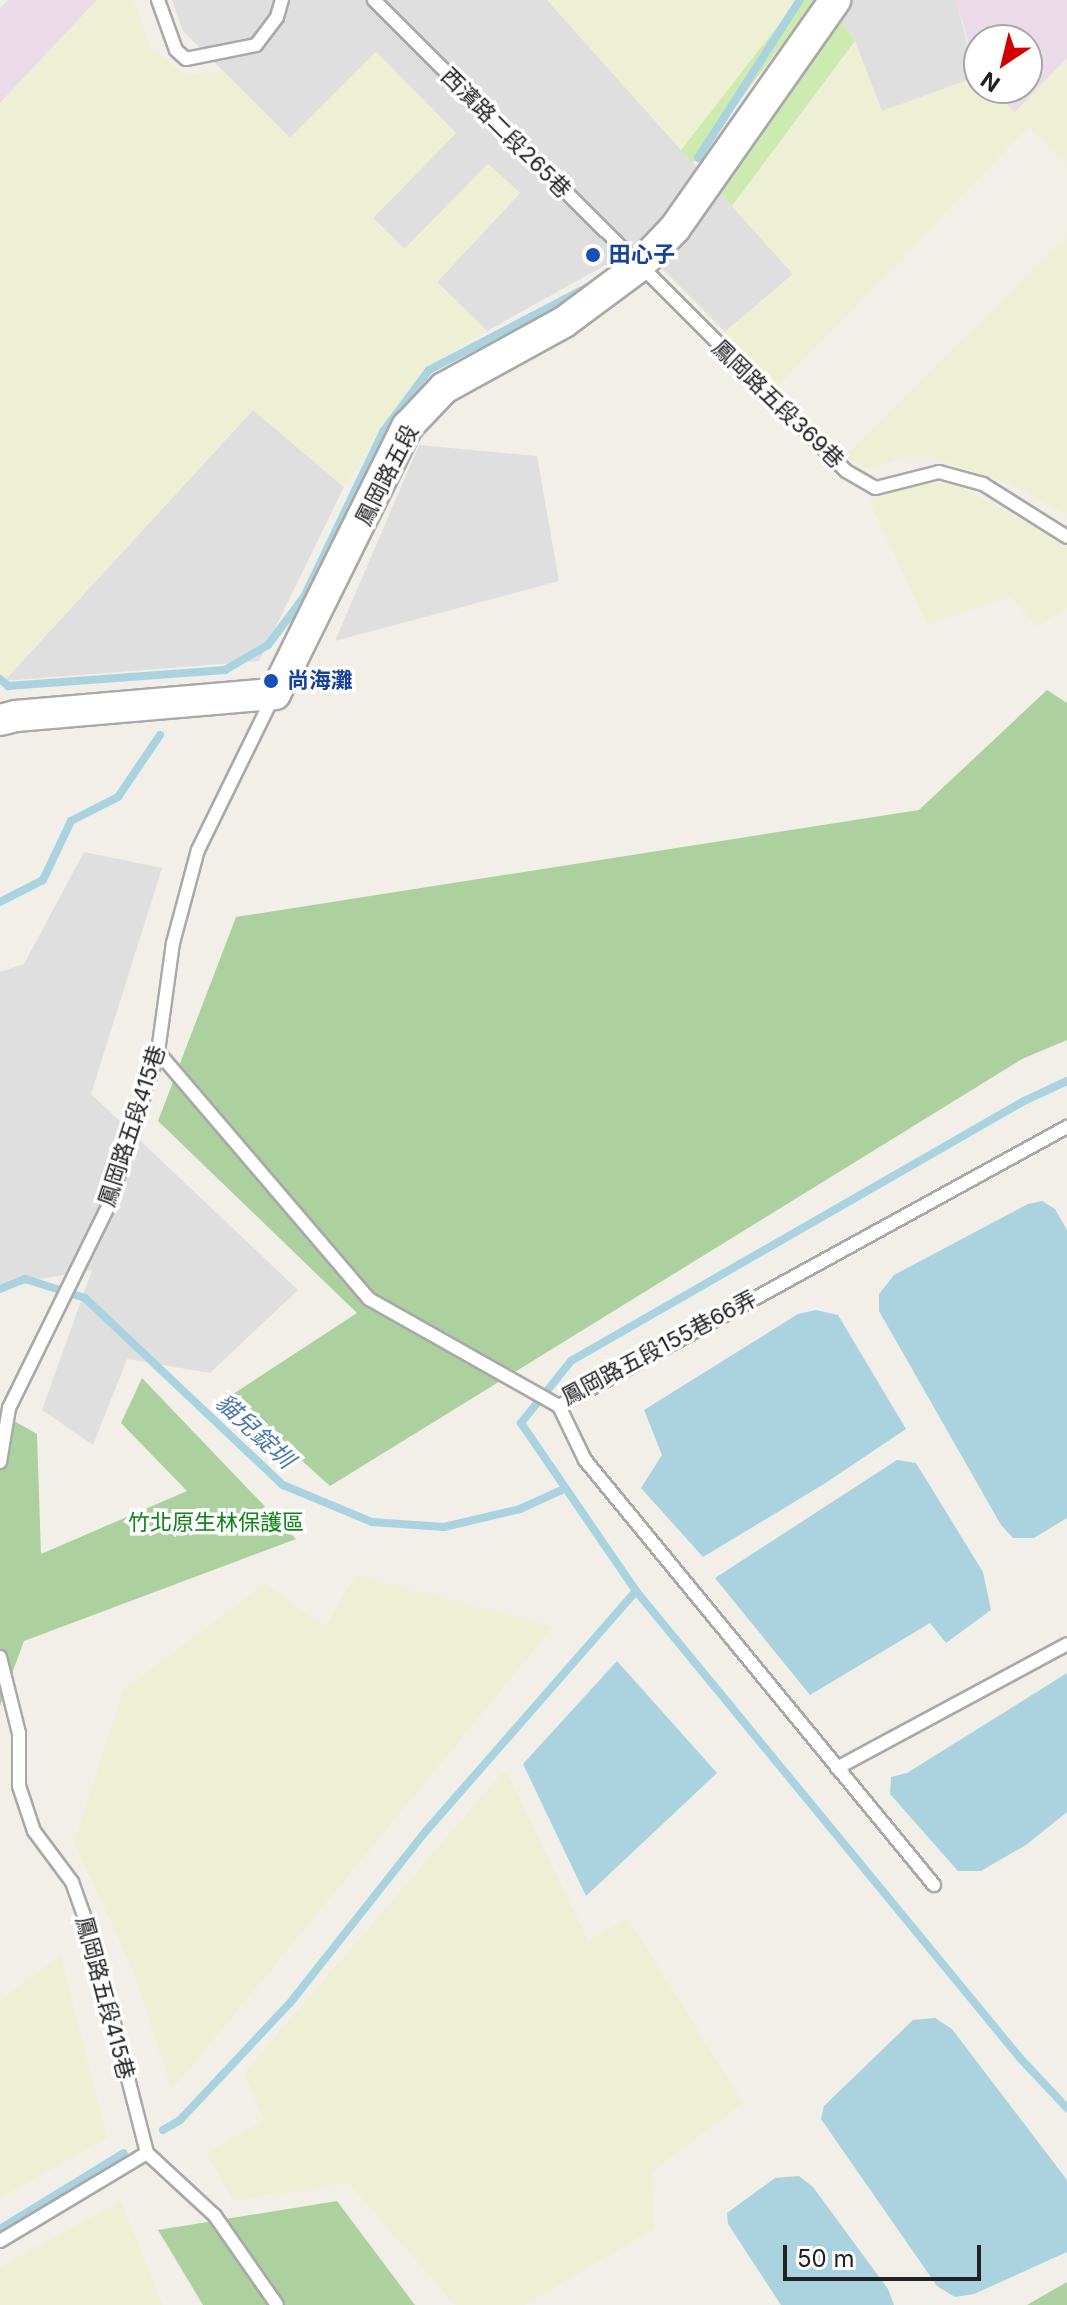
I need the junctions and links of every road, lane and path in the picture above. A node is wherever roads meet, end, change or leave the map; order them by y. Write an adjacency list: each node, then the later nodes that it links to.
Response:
1 (158, 0): 2 (lane)
2 (282, 0)
3 (374, 0): 5 (lane, 西濱路二段265巷)
4 (835, 0): 5 (street, 鳳岡路五段)
5 (638, 267): 6 (lane, 鳳岡路五段369巷); 7 (street, 鳳岡路五段)
6 (1067, 537)
7 (275, 694): 8 (street); 9 (lane, 鳳岡路五段415巷)
8 (5, 712)
9 (158, 1052): 11 (lane, 鳳岡路五段155巷66弄); 12 (lane, 鳳岡路五段415巷)
10 (1067, 1127): 11 (lane, 鳳岡路五段155巷66弄)
11 (559, 1406): 16 (lane)
12 (4, 1409): 13 (lane, 鳳岡路五段415巷)
13 (0, 1462)
14 (1067, 1644): 16 (lane)
15 (0, 1657): 18 (lane, 鳳岡路五段415巷)
16 (837, 1768): 17 (lane)
17 (934, 1885)
18 (147, 2153): 19 (lane); 20 (lane)
19 (0, 2241)
20 (277, 2305)

